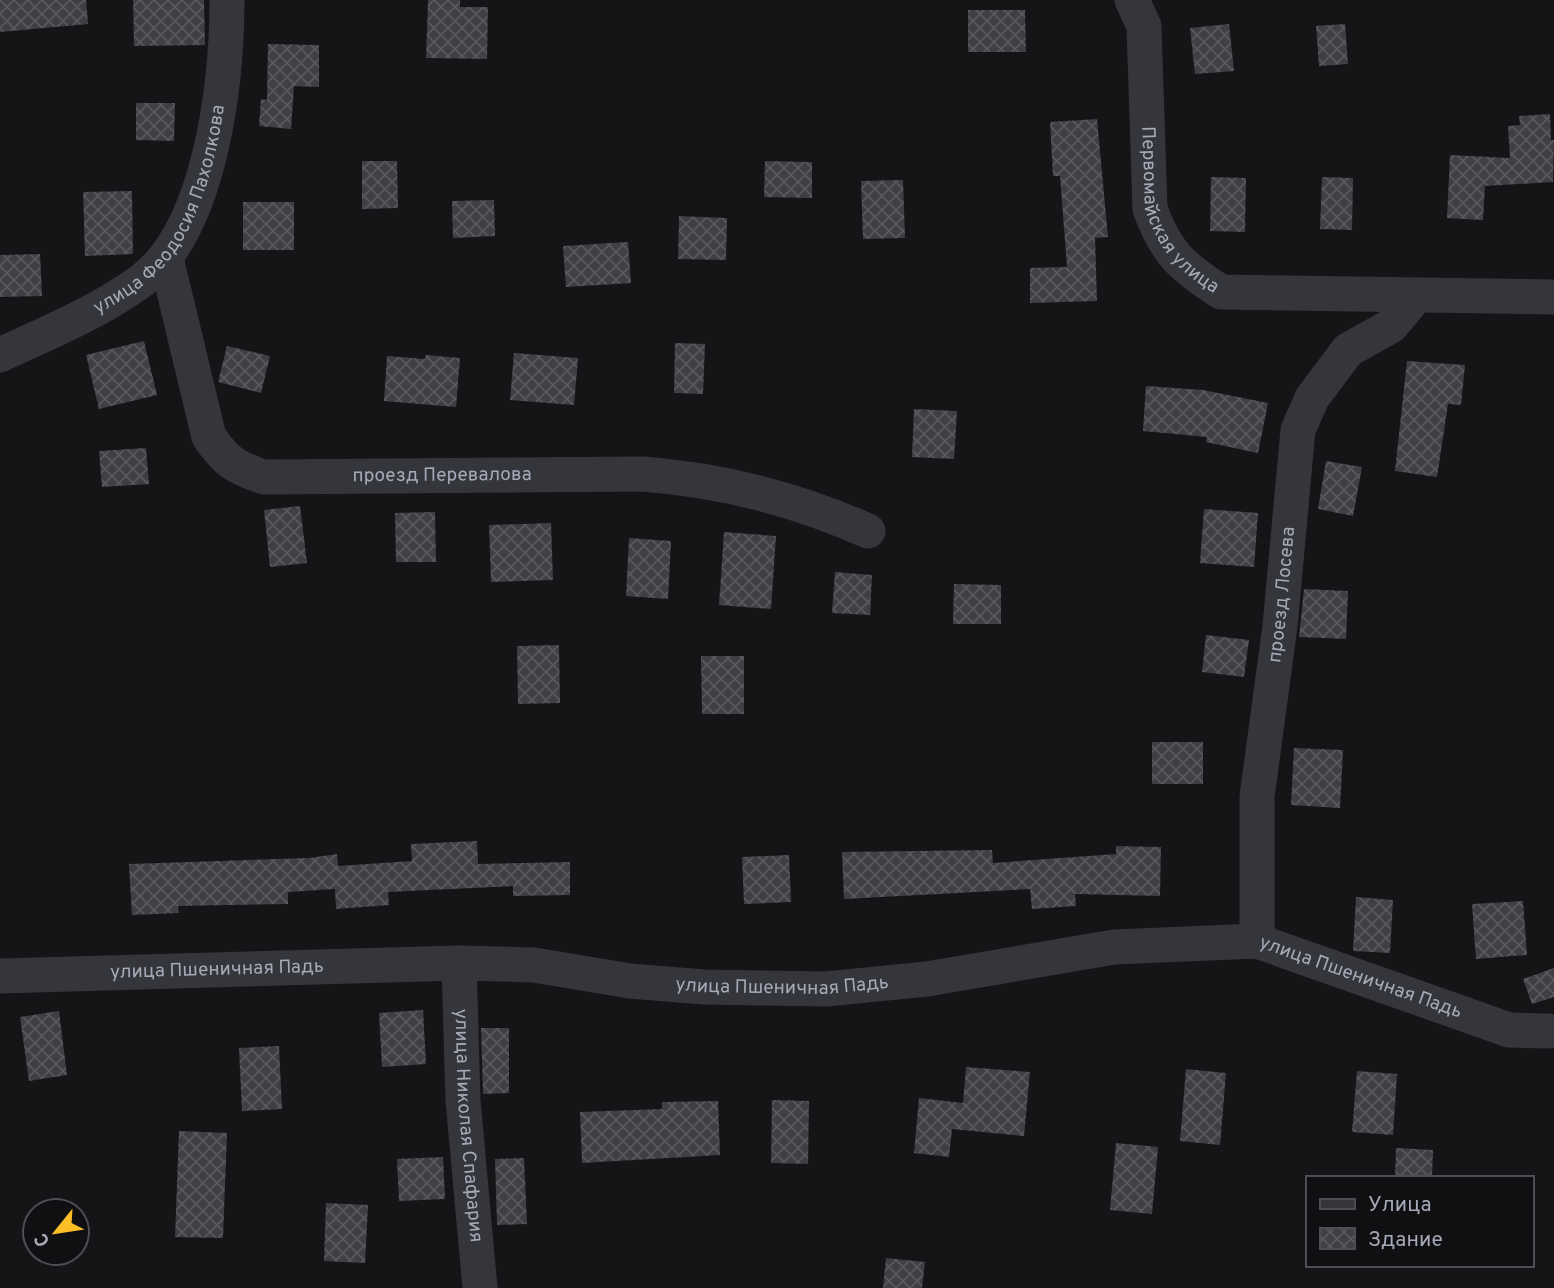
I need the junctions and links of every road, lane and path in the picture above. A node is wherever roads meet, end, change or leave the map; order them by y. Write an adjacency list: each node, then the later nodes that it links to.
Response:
1 (227, 0): 3 (street, улица Феодосия Пахолкова)
2 (1132, 0): 4 (street, Первомайская улица)
3 (166, 258): 6 (street, улица Феодосия Пахолкова); 7 (street, проезд Перевалова)
4 (1417, 295): 5 (street, Первомайская улица); 8 (street, проезд Лосева)
5 (1554, 297)
6 (0, 355)
7 (868, 531)
8 (1257, 941): 9 (street, улица Пшеничная Падь); 11 (street, улица Пшеничная Падь)
9 (459, 963): 10 (street, улица Пшеничная Падь); 12 (street, улица Николая Спафария)
10 (0, 976)
11 (1552, 1038)
12 (480, 1288)

